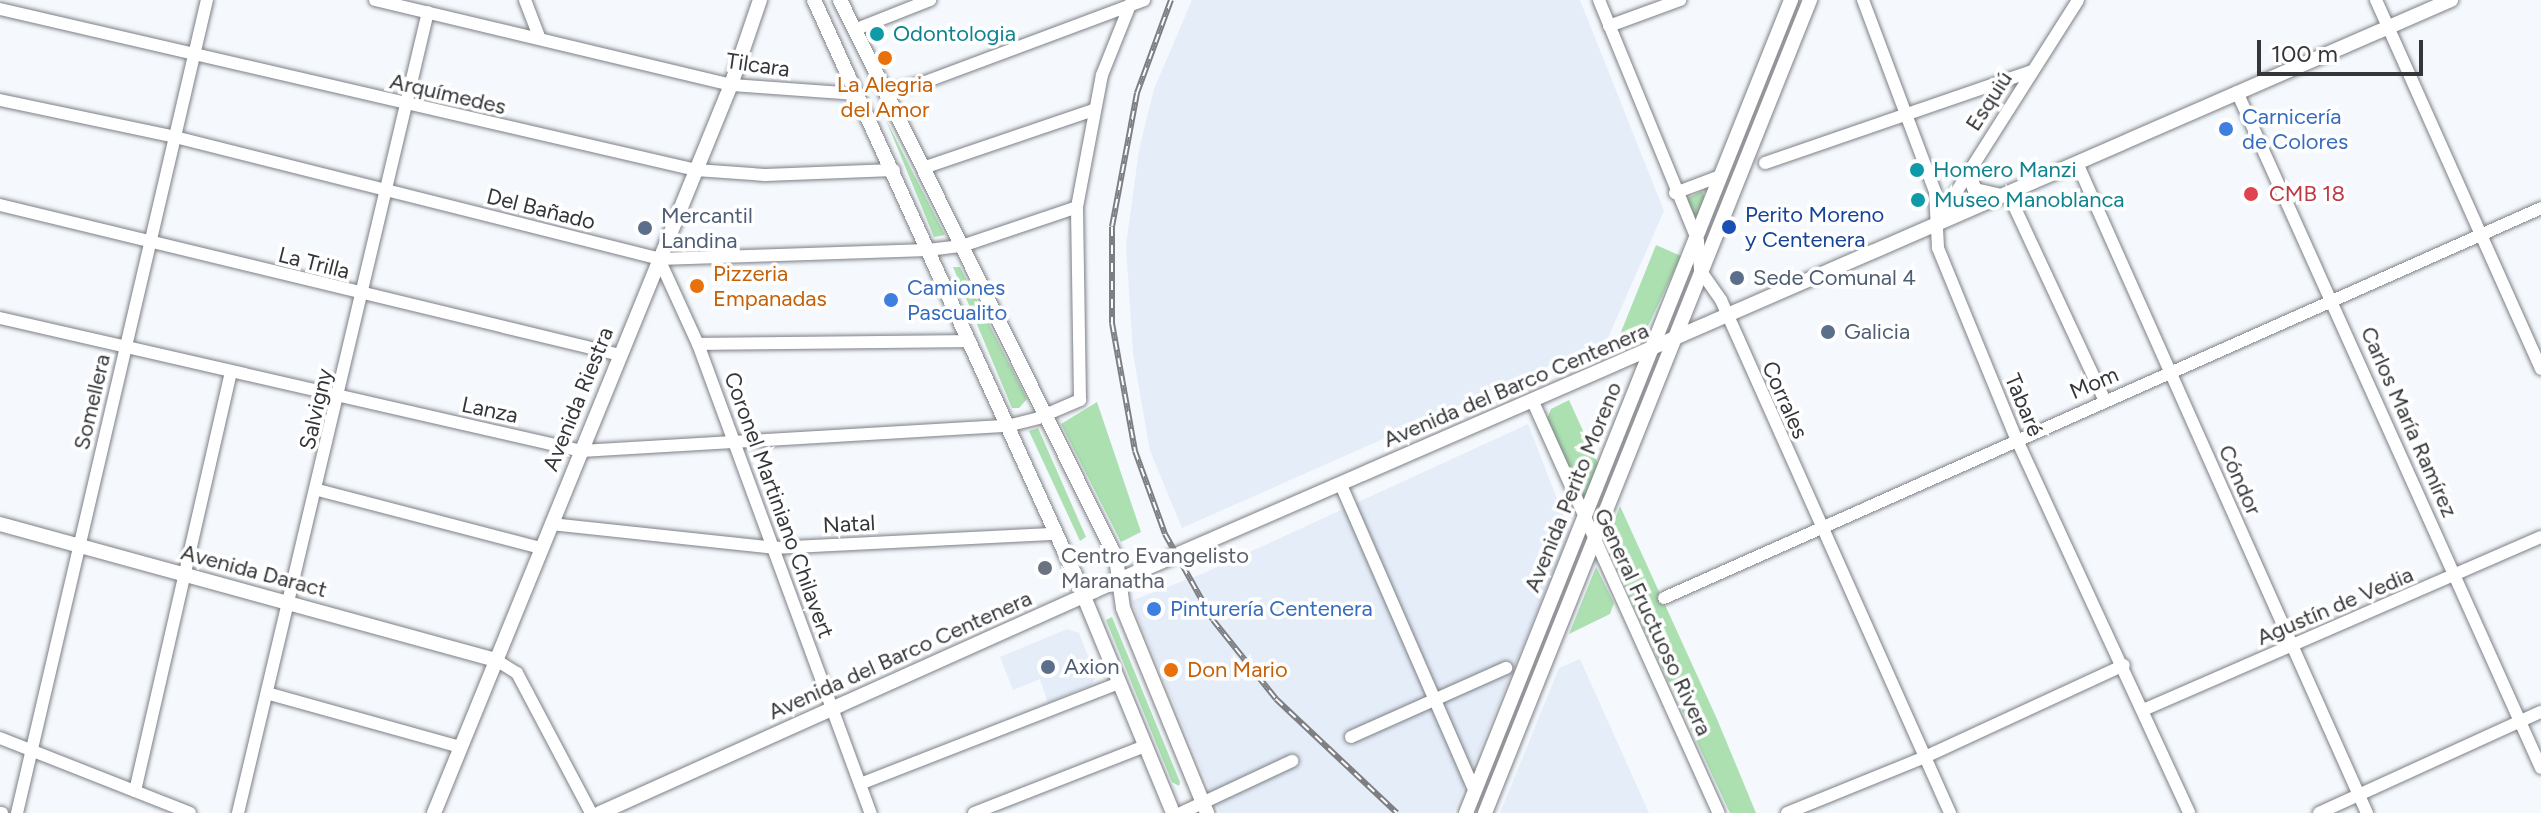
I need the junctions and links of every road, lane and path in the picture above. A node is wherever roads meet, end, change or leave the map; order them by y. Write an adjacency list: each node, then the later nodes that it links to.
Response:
1 (207, 0): 24 (street, Somellera)
2 (375, 0): 19 (street, Tilcara)
3 (525, 0): 23 (street)
4 (760, 0): 26 (main road, Avenida Riestra)
5 (814, 0): 29 (main road)
6 (840, 0): 22 (main road)
7 (930, 0): 22 (street)
8 (1144, 0): 17 (street, Tilcara)
9 (1599, 0): 20 (street, Corrales)
10 (1680, 0): 20 (street)
11 (1791, 0): 41 (main road, Avenida Perito Moreno)
12 (1810, 0): 55 (main road, Avenida Perito Moreno)
13 (1863, 0): 33 (street, Tabaré)
14 (2078, 0): 25 (street, Esquiú)
15 (2376, 0): 21 (street)
16 (2451, 0): 21 (main road, Avenida del Barco Centenera)
17 (1130, 2): 27 (street, Tilcara); 32 (street)
18 (0, 9): 24 (street, Arquímedes)
19 (428, 12): 23 (street, Tilcara); 31 (street, Salvigny)
20 (1609, 26): 43 (street, Corrales)
21 (2387, 26): 28 (main road, Avenida del Barco Centenera); 49 (street)
22 (854, 30): 27 (main road)
23 (539, 37): 26 (street, Tilcara)
24 (195, 52): 31 (street, Arquímedes); 34 (street, Somellera)
25 (2032, 71): 33 (street); 40 (street, Esquiú)
26 (731, 85): 29 (street, Tilcara); 38 (main road, Avenida Riestra)
27 (885, 92): 29 (main road, Tilcara); 37 (main road)
28 (2237, 92): 36 (main road, Avenida del Barco Centenera); 57 (street, Carlos María Ramírez)
29 (858, 94): 39 (main road)
30 (0, 100): 34 (street, Del Bañado)
31 (407, 106): 38 (street, Arquímedes); 42 (street, Salvigny)
32 (1093, 110): 37 (street); 46 (street)
33 (1907, 113): 35 (street); 48 (street, Tabaré)
34 (175, 137): 42 (street, Del Bañado); 51 (street, Somellera)
35 (1765, 163)
36 (2077, 163): 44 (main road, Avenida del Barco Centenera); 67 (street, Cóndor)
37 (923, 168): 52 (main road)
38 (696, 170): 39 (street, Arquímedes); 54 (main road, Avenida Riestra)
39 (894, 170): 53 (main road)
40 (1968, 172): 44 (main road); 48 (street, Esquiú)
41 (1720, 176): 43 (street); 50 (main road, Avenida Perito Moreno)
42 (387, 190): 54 (street, Del Bañado); 56 (street, Salvigny)
43 (1675, 193): 50 (street, Corrales)
44 (2004, 194): 48 (main road, Avenida del Barco Centenera); 70 (street)
45 (0, 205): 51 (street, La Trilla)
46 (1077, 207): 52 (street, Del Bañado); 72 (street, Lanza)
47 (2541, 208): 49 (street, Mom)
48 (1936, 224): 58 (main road, Avenida del Barco Centenera); 74 (street, Tabaré)
49 (2480, 236): 57 (street, Mom); 66 (street)
50 (1698, 241): 55 (street, Corrales); 64 (main road, Avenida Perito Moreno)
51 (150, 243): 56 (street, La Trilla); 63 (street, Somellera)
52 (962, 246): 53 (street, Del Bañado); 72 (main road)
53 (928, 250): 54 (street, Del Bañado); 60 (main road)
54 (659, 259): 62 (street, Coronel Martiniano Chilavert); 65 (main road, Avenida Riestra)
55 (1700, 270): 58 (street, Corrales); 61 (main road, Avenida Perito Moreno)
56 (363, 296): 65 (street, La Trilla); 69 (street, Salvigny)
57 (2333, 301): 67 (street, Mom); 90 (street, Carlos María Ramírez)
58 (1726, 317): 61 (main road, Avenida del Barco Centenera); 82 (street, Corrales)
59 (0, 318): 63 (street, Lanza)
60 (970, 341): 62 (street); 73 (main road)
61 (1673, 341): 64 (main road, Avenida del Barco Centenera); 85 (main road, Avenida Perito Moreno)
62 (698, 344): 75 (street, Coronel Martiniano Chilavert)
63 (125, 348): 68 (street, Lanza); 86 (street, Somellera)
64 (1653, 350): 71 (main road, Avenida del Barco Centenera); 79 (main road, Avenida Perito Moreno)
65 (620, 355): 76 (main road, Avenida Riestra)
66 (2541, 369)
67 (2171, 372): 70 (street, Mom); 95 (street, Cóndor)
68 (231, 373): 69 (street, Lanza); 89 (street)
69 (339, 398): 76 (street, Lanza); 78 (street, Salvigny)
70 (2105, 401): 74 (street, Mom)
71 (1533, 402): 77 (main road, Avenida del Barco Centenera); 79 (street, General Fructuoso Rivera)
72 (1047, 416): 73 (street, Lanza); 91 (main road)
73 (1007, 426): 75 (street, Lanza); 83 (main road)
74 (2016, 438): 82 (street, Mom); 97 (street, Tabaré)
75 (736, 444): 76 (street, Lanza); 88 (street, Coronel Martiniano Chilavert)
76 (581, 451): 81 (main road, Avenida Riestra)
77 (1341, 485): 91 (main road, Avenida del Barco Centenera); 101 (street)
78 (318, 490): 87 (street); 94 (street, Salvigny)
79 (1583, 518): 85 (street, General Fructuoso Rivera); 116 (main road, Avenida Perito Moreno)
80 (0, 524): 86 (main road, Avenida Daract)
81 (551, 524): 87 (main road, Avenida Riestra); 88 (street, Natal)
82 (1820, 527): 93 (street, Mom); 111 (street, Corrales)
83 (1055, 534): 88 (street, Natal); 92 (main road)
84 (2541, 537): 90 (street, Agustín de Vedia)
85 (1593, 541): 130 (main road, Avenida Perito Moreno); 131 (street, General Fructuoso Rivera)
86 (78, 546): 89 (main road, Avenida Daract); 110 (street, Somellera)
87 (541, 548): 96 (main road, Avenida Riestra)
88 (774, 548): 102 (street, Coronel Martiniano Chilavert)
89 (187, 576): 94 (main road, Avenida Daract); 115 (street)
90 (2456, 576): 95 (street, Agustín de Vedia); 105 (street, Carlos María Ramírez)
91 (1119, 580): 92 (main road, Avenida del Barco Centenera); 118 (main road)
92 (1083, 597): 99 (main road); 102 (main road, Avenida del Barco Centenera)
93 (1664, 598)
94 (292, 604): 96 (main road, Avenida Daract); 100 (street, Salvigny)
95 (2292, 647): 103 (street, Agustín de Vedia); 117 (street, Cóndor)
96 (496, 660): 109 (main road, Avenida Riestra); 123 (street)
97 (2124, 665): 103 (street, Tabaré); 111 (street)
98 (1506, 668): 101 (street)
99 (1119, 683): 108 (main road); 114 (street)
100 (270, 694): 109 (street); 121 (street, Salvigny)
101 (1435, 700): 106 (street); 116 (street)
102 (833, 709): 114 (street, Coronel Martiniano Chilavert); 124 (main road, Avenida del Barco Centenera)
103 (2143, 710): 134 (street, Tabaré)
104 (2541, 712): 105 (street)
105 (2520, 721): 113 (street, Carlos María Ramírez); 117 (street)
106 (1351, 737)
107 (0, 738): 110 (street)
108 (1145, 746): 126 (street); 127 (main road)
109 (460, 747): 122 (main road, Avenida Riestra)
110 (28, 749): 115 (street); 119 (street, Somellera)
111 (1925, 757): 132 (street); 133 (street, Corrales)
112 (1292, 761): 118 (street)
113 (2541, 768)
114 (860, 784): 125 (street, Coronel Martiniano Chilavert)
115 (135, 791): 120 (street)
116 (1475, 792): 129 (main road, Avenida Perito Moreno)
117 (2358, 795): 135 (street); 136 (street, Cóndor)
118 (1205, 808): 128 (street)
119 (17, 813)
120 (190, 813)
121 (238, 813)
122 (434, 813)
123 (591, 813)
124 (600, 813)
125 (871, 813)
126 (974, 813)
127 (1173, 813)
128 (1181, 813)
129 (1466, 813)
130 (1485, 813)
131 (1719, 813)
132 (1787, 813)
133 (1950, 813)
134 (2189, 813)
135 (2319, 813)
136 (2367, 813)

